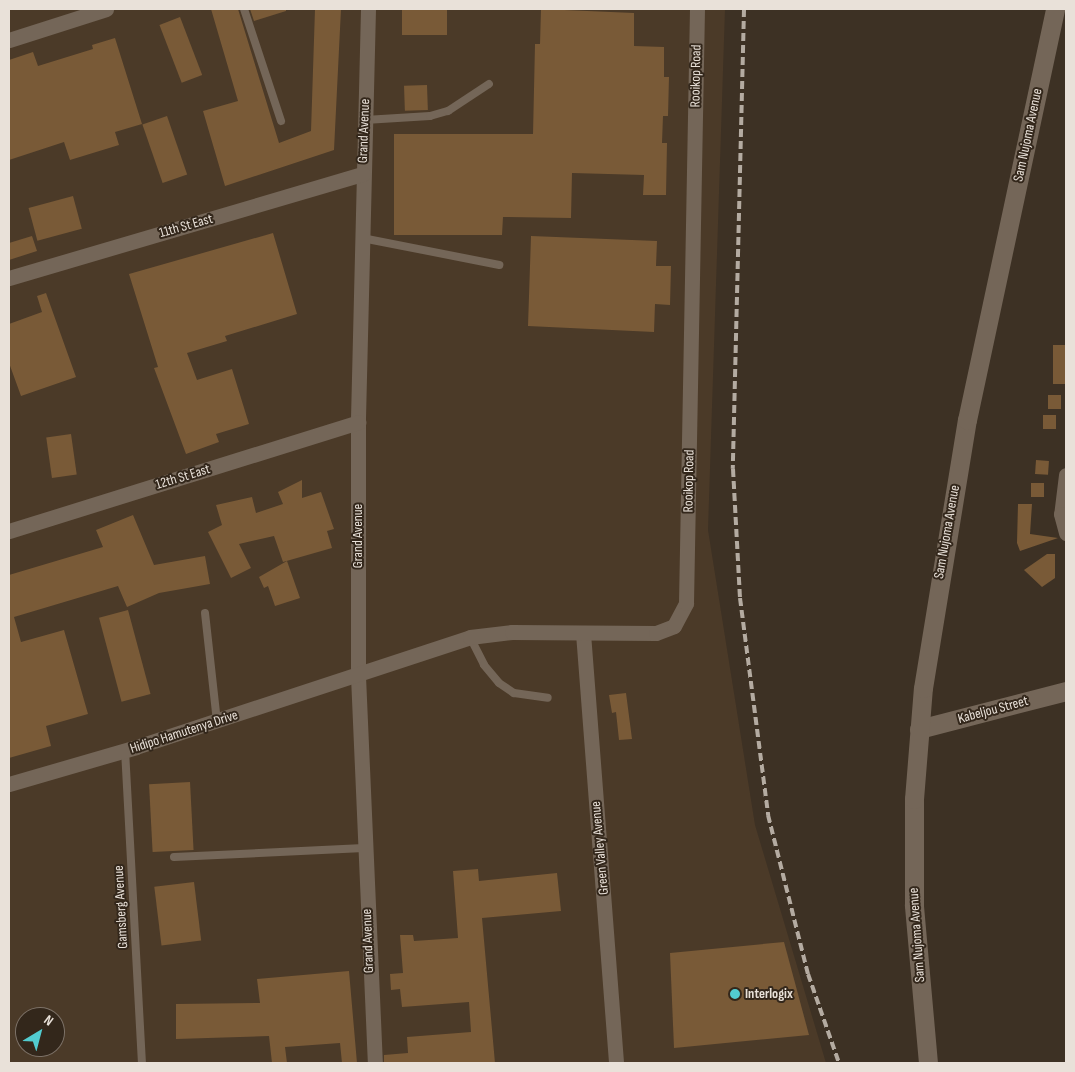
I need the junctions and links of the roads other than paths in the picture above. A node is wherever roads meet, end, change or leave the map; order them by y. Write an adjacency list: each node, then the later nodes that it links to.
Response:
1 (106, 9): 6 (street)
2 (244, 9): 9 (lane)
3 (368, 9): 8 (street, Grand Avenue)
4 (697, 9): 19 (street, Rooikop Road)
5 (1055, 9): 25 (street, Sam Nujoma Avenue)
6 (9, 40)
7 (489, 84): 8 (lane)
8 (365, 120): 10 (street, Grand Avenue)
9 (281, 121)
10 (363, 174): 11 (street, Grand Avenue); 13 (street, 11th St East)
11 (362, 238): 12 (lane); 14 (street, Grand Avenue)
12 (499, 265)
13 (9, 278)
14 (358, 422): 16 (street, 12th St East); 21 (street, Grand Avenue)
15 (1066, 475): 17 (street)
16 (9, 531)
17 (1066, 533)
18 (205, 613): 24 (lane)
19 (583, 634): 20 (street, Rooikop Road); 32 (street, Green Valley Avenue)
20 (470, 637): 21 (street, Rooikop Road); 23 (lane)
21 (358, 676): 24 (street, Hidipo Hamutenya Drive); 28 (street, Grand Avenue)
22 (1066, 691): 25 (street, Kabeljou Street)
23 (548, 698)
24 (216, 722): 26 (street, Hidipo Hamutenya Drive)
25 (919, 729): 33 (street, Sam Nujoma Avenue)
26 (126, 750): 27 (street, Hidipo Hamutenya Drive); 30 (lane, Gamsberg Avenue)
27 (9, 784)
28 (364, 848): 29 (lane); 31 (street, Grand Avenue)
29 (174, 857)
30 (142, 1063)
31 (375, 1063)
32 (616, 1063)
33 (928, 1063)

